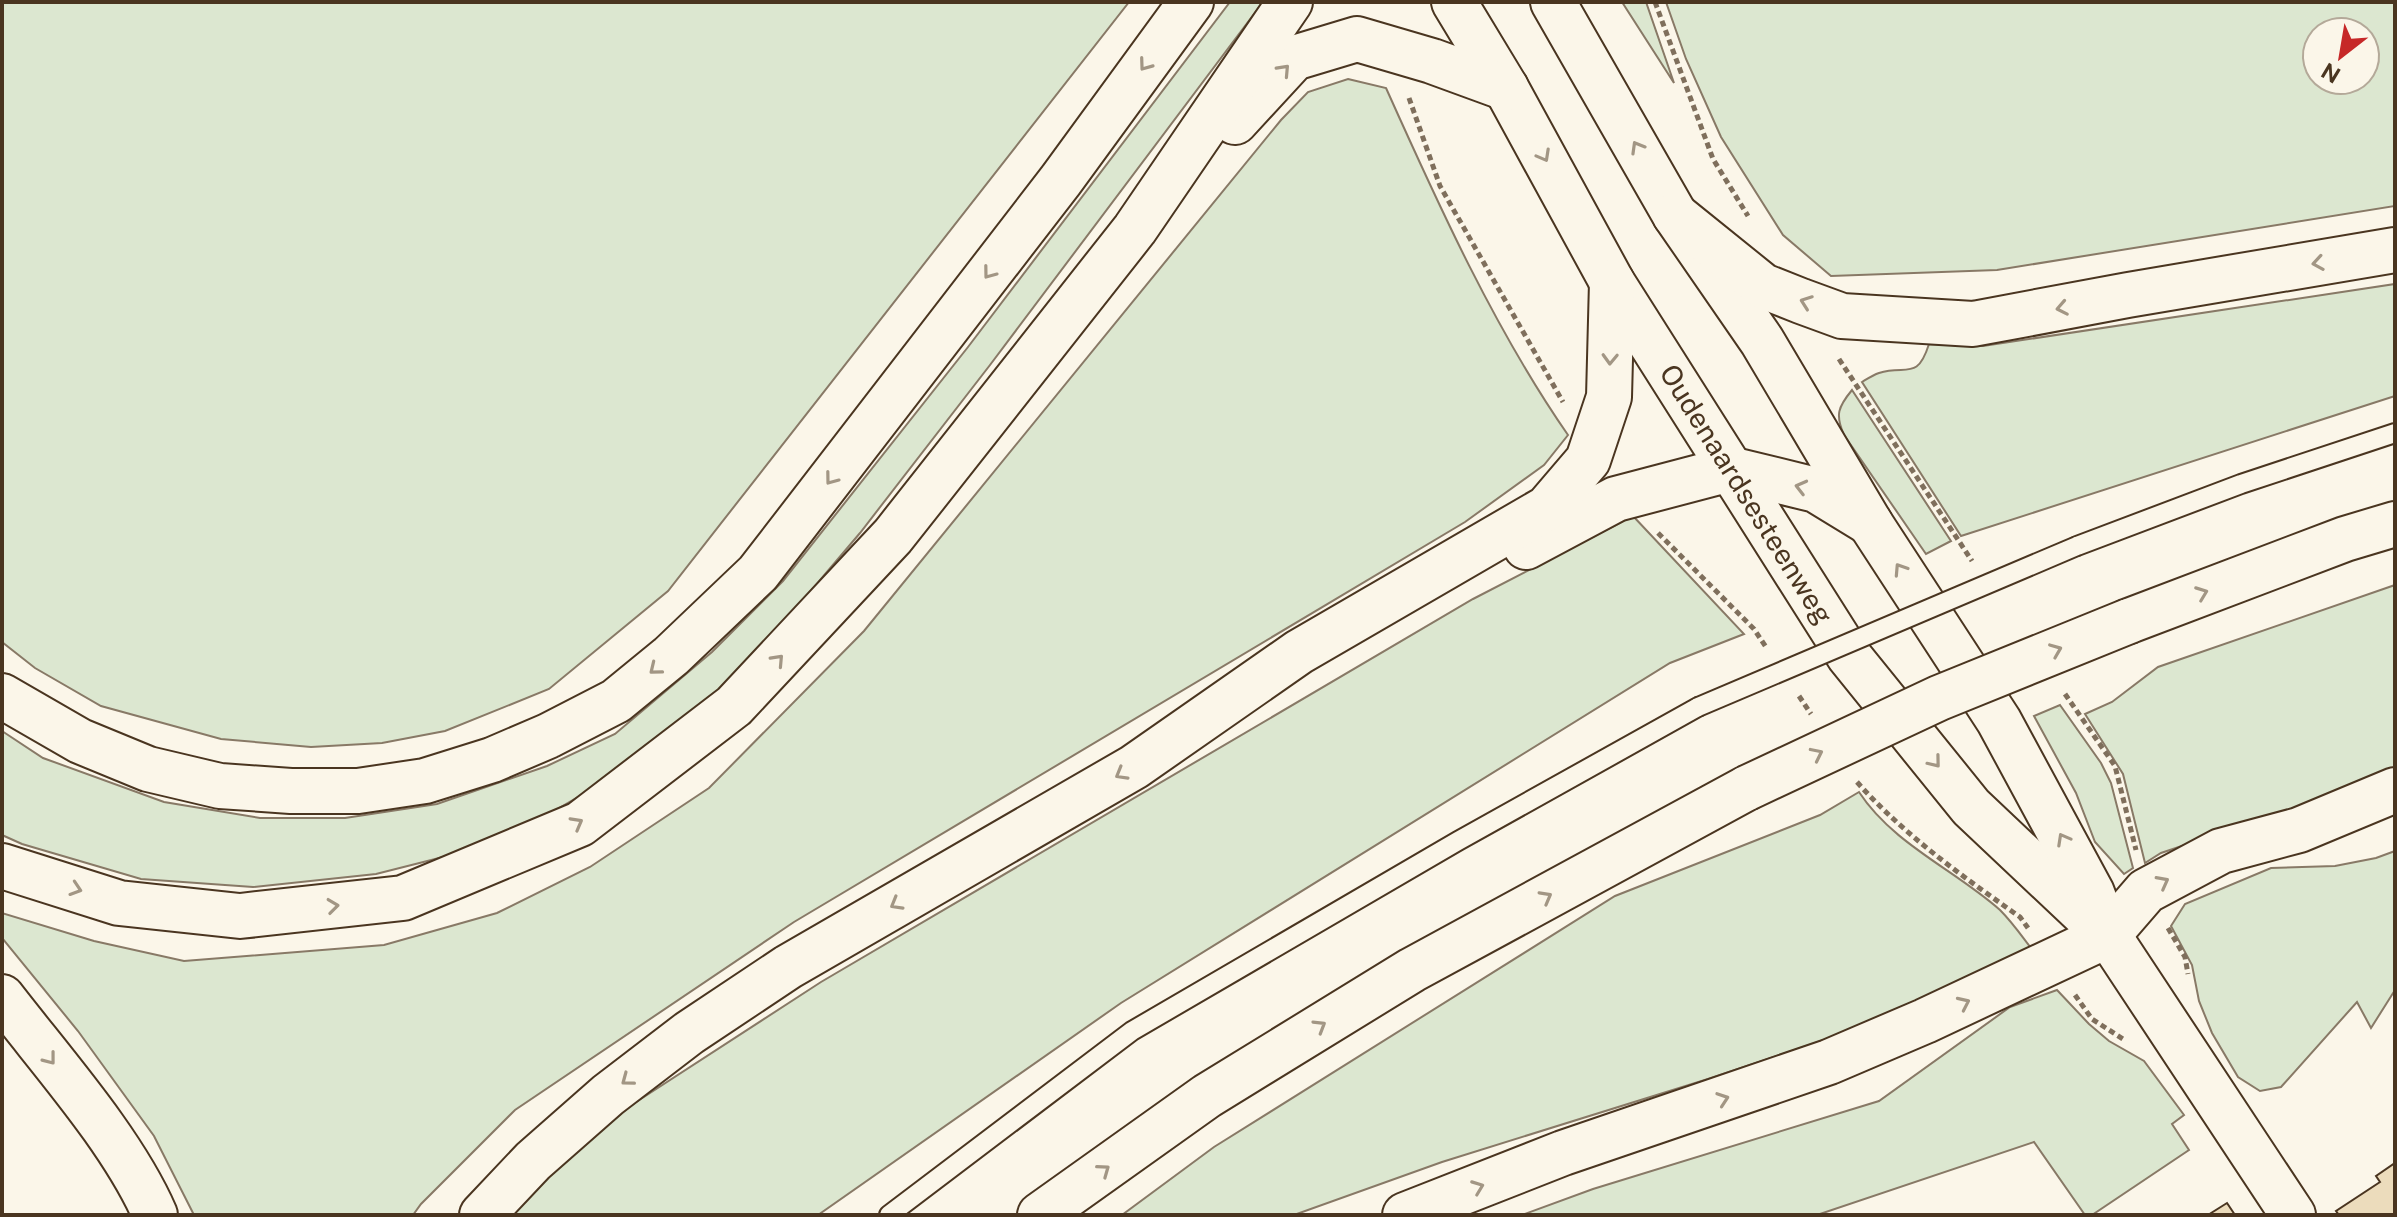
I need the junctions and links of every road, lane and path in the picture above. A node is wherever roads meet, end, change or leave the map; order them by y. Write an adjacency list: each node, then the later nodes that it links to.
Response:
1 (1191, 2): 19 (main road, one-way to 19)
2 (1290, 2): 8 (main road)
3 (1454, 2): 6 (main road, Oudenaardsesteenweg)
4 (1553, 2): 7 (main road, Oudenaardsesteenweg, one-way to 4)
5 (1383, 47): 6 (main road); 8 (main road, one-way to 5); 12 (path)
6 (1506, 88): 10 (main road, Oudenaardsesteenweg, one-way to 10)
7 (1675, 215): 9 (main road, one-way to 7); 15 (main road, Oudenaardsesteenweg)
8 (1135, 229): 24 (main road, one-way to 8)
9 (2395, 250)
10 (1612, 282): 12 (main road, one-way to 12); 13 (main road, Oudenaardsesteenweg)
11 (2395, 433): 31 (lane, bridge)
12 (1592, 446): 21 (main road)
13 (1730, 469): 14 (main road); 15 (main road, one-way to 13); 25 (main road, Oudenaardsesteenweg, one-way to 25)
14 (1630, 495): 17 (path); 21 (main road)
15 (1870, 523): 25 (main road, Oudenaardsesteenweg, one-way to 15)
16 (2395, 524): 32 (main road, one-way to 16, bridge)
17 (1771, 654)
18 (1796, 692): 20 (path)
19 (2, 696)
20 (1813, 717)
21 (1187, 732): 30 (main road, one-way to 30)
22 (1856, 780): 26 (path)
23 (2395, 790): 25 (main road, one-way to 23)
24 (2, 866)
25 (2108, 935): 26 (main road); 34 (main road, Oudenaardsesteenweg)
26 (2052, 963): 28 (path); 33 (main road, one-way to 26)
27 (2, 997): 29 (main road, one-way to 29)
28 (2137, 1047)
29 (155, 1215)
30 (482, 1215)
31 (889, 1215)
32 (1040, 1215)
33 (1405, 1215)
34 (2293, 1215)

